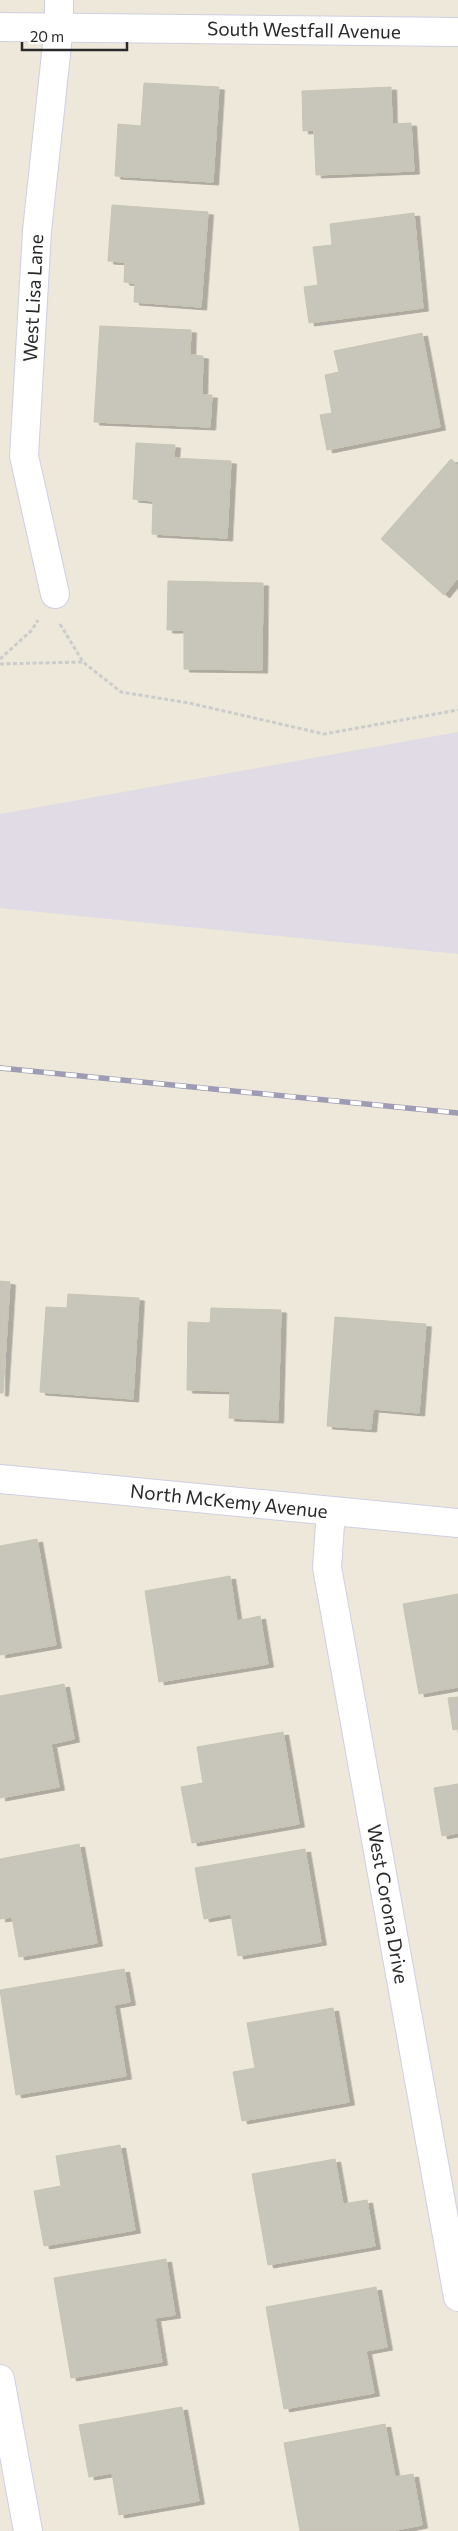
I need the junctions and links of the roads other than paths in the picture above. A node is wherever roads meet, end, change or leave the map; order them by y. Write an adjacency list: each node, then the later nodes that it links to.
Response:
1 (59, 13): 2 (street, South Westfall Avenue); 3 (street, South Westfall Avenue); 4 (street, West Lisa Lane)
2 (0, 26)
3 (458, 32)
4 (55, 594)
5 (0, 1479): 6 (street, North McKemy Avenue)
6 (331, 1511): 7 (street, North McKemy Avenue); 8 (street, West Corona Drive)
7 (458, 1523)
8 (458, 2297)
9 (0, 2379): 10 (street)
10 (28, 2531)

